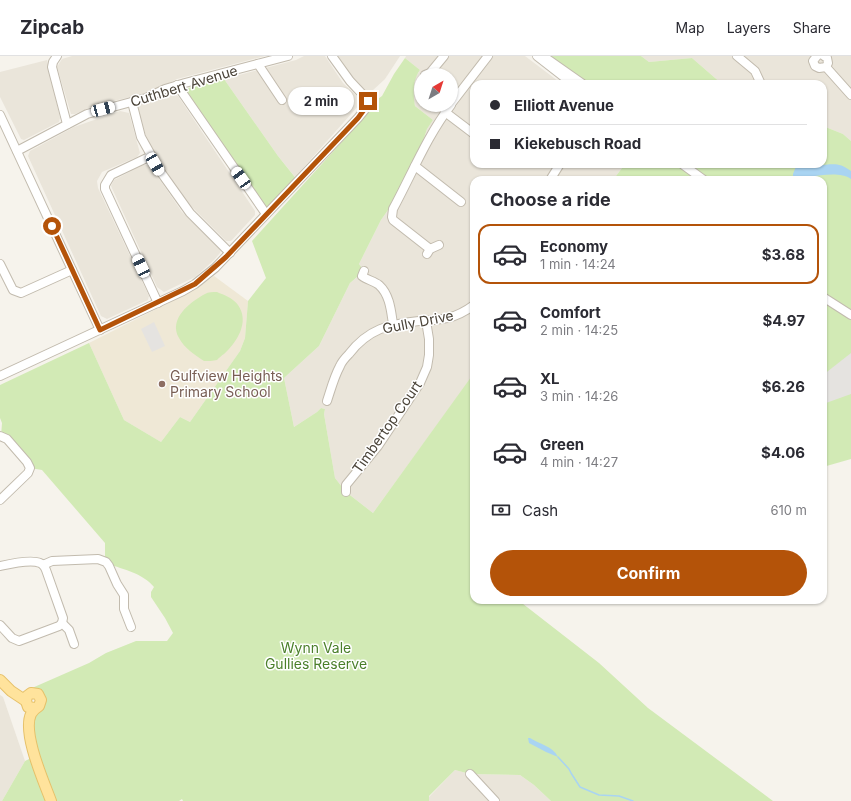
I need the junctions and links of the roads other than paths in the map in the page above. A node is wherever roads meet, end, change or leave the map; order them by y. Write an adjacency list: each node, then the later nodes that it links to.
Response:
1 (57, 56): 27 (street)
2 (288, 56): 11 (street, Cuthbert Avenue)
3 (332, 56): 35 (street)
4 (444, 56): 13 (street)
5 (488, 56): 22 (street)
6 (537, 56): 14 (street)
7 (543, 56): 14 (street)
8 (737, 56): 19 (street)
9 (816, 56): 12 (street)
10 (827, 57): 12 (street)
11 (258, 64): 20 (street, Cuthbert Avenue); 23 (street)
12 (826, 67): 21 (street)
13 (434, 68)
14 (564, 73): 15 (street); 16 (street); 17 (street); 18 (street)
15 (566, 80)
16 (570, 80)
17 (574, 80)
18 (576, 80)
19 (759, 80)
20 (177, 85): 24 (street, Cuthbert Avenue); 35 (street)
21 (851, 95)
22 (458, 96)
23 (282, 100)
24 (132, 102): 27 (street, Cuthbert Avenue); 30 (street)
25 (445, 112): 28 (street); 31 (street)
26 (0, 115): 29 (street)
27 (67, 124): 29 (street, Cuthbert Avenue)
28 (470, 131)
29 (17, 151): 39 (street)
30 (151, 156): 37 (street); 42 (street)
31 (415, 166): 34 (street); 36 (street)
32 (688, 168): 33 (street)
33 (698, 176)
34 (461, 202)
35 (266, 214): 37 (street)
36 (439, 245)
37 (230, 252): 42 (street)
38 (0, 264): 39 (street)
39 (72, 270): 47 (street)
40 (364, 271): 46 (street)
41 (827, 300): 44 (street)
42 (158, 303): 47 (street)
43 (470, 307): 45 (street, Gully Drive)
44 (851, 315)
45 (426, 321): 46 (street, Gully Drive); 51 (street, Timbertop Court)
46 (393, 324): 49 (street, Gully Drive)
47 (100, 330): 48 (street)
48 (0, 376)
49 (327, 401)
50 (0, 436): 52 (street)
51 (344, 487)
52 (0, 500)
53 (43, 565): 54 (street); 55 (street); 57 (street)
54 (0, 566)
55 (62, 623): 56 (street); 58 (street)
56 (0, 625)
57 (131, 627)
58 (74, 644)
59 (2, 681): 61 (main road)
60 (470, 774): 62 (street)
61 (51, 801)
62 (496, 801)

